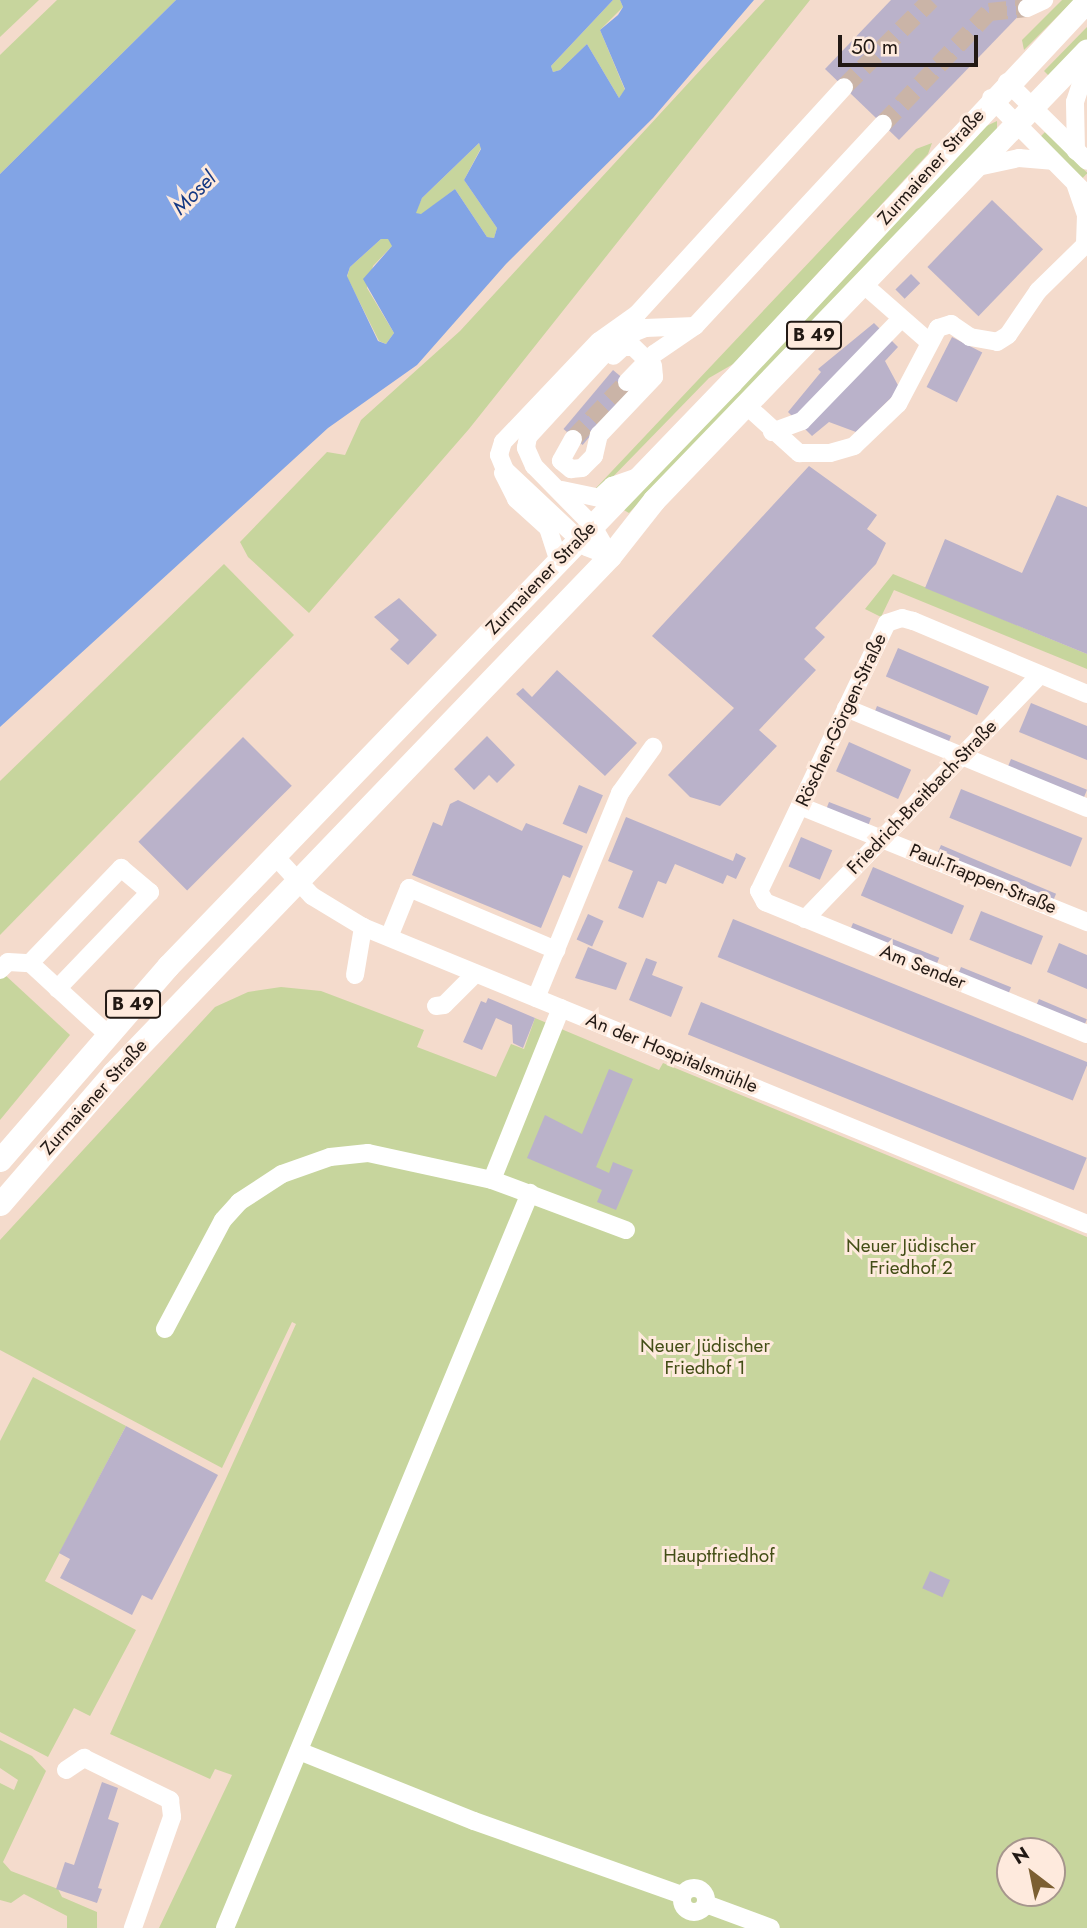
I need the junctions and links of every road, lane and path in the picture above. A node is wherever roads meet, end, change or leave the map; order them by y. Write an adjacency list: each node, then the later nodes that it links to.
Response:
1 (1044, 0): 3 (street)
2 (1087, 1): 7 (main road, Zurmaiener Straße / B 49)
3 (1027, 8)
4 (1087, 50): 8 (main road, Zurmaiener Straße / B 49)
5 (1087, 64): 10 (street)
6 (844, 87): 25 (street)
7 (999, 90): 8 (street); 26 (main road, Zurmaiener Straße / B 49)
8 (1024, 114): 10 (street); 11 (street); 12 (main road, Zurmaiener Straße / B 49)
9 (883, 124): 17 (street)
10 (1082, 156)
11 (1052, 161): 12 (street); 13 (street)
12 (972, 169): 15 (main road, Zurmaiener Straße / B 49)
13 (1081, 189): 14 (street)
14 (1086, 243): 18 (street)
15 (863, 284): 16 (street); 21 (main road, Zurmaiener Straße / B 49)
16 (900, 320): 18 (street); 22 (street)
17 (695, 326): 19 (street); 23 (street)
18 (929, 342): 22 (street)
19 (648, 360): 20 (street); 23 (street); 24 (street)
20 (627, 382)
21 (746, 405): 22 (street); 29 (main road, Zurmaiener Straße / B 49)
22 (772, 432)
23 (530, 434): 27 (street)
24 (573, 439)
25 (502, 466): 28 (street); 30 (street)
26 (638, 477): 27 (street); 28 (main road, Zurmaiener Straße / B 49)
27 (553, 486): 28 (street)
28 (585, 532): 29 (street); 30 (main road, Zurmaiener Straße / B 49)
29 (610, 556): 40 (main road, Zurmaiener Straße / B 49)
30 (558, 559): 39 (main road, Zurmaiener Straße / B 49)
31 (1040, 675): 32 (street, Röschen-Görgen-Straße); 33 (street, Röschen-Görgen-Straße); 35 (street, Friedrich-Breitbach-Straße)
32 (1087, 694)
33 (846, 708): 35 (street); 36 (street, Röschen-Görgen-Straße)
34 (653, 747): 47 (street)
35 (963, 756): 37 (street); 38 (street, Friedrich-Breitbach-Straße)
36 (800, 806): 38 (street, Paul-Trappen-Straße); 41 (street, Röschen-Görgen-Straße)
37 (1087, 808)
38 (882, 838): 42 (street, Friedrich-Breitbach-Straße); 43 (street, Paul-Trappen-Straße)
39 (274, 855): 40 (street, An der Hospitalsmühle); 45 (main road, Zurmaiener Straße / B 49)
40 (298, 881): 44 (street, An der Hospitalsmühle); 48 (main road, Zurmaiener Straße / B 49)
41 (761, 898): 42 (street, Am Sender)
42 (805, 919): 58 (street, Am Sender)
43 (1087, 922)
44 (363, 927): 46 (street, An der Hospitalsmühle); 52 (street)
45 (197, 936): 48 (main road); 57 (main road, Zurmaiener Straße / B 49)
46 (389, 937): 47 (street); 51 (street, An der Hospitalsmühle)
47 (556, 950): 54 (street)
48 (222, 962): 62 (main road, Zurmaiener Straße / B 49)
49 (30, 963): 50 (street); 53 (street); 53 (street)
50 (0, 970)
51 (475, 974): 54 (street, An der Hospitalsmühle); 55 (street)
52 (355, 975)
53 (57, 989): 57 (street)
54 (536, 998): 56 (street, An der Hospitalsmühle)
55 (436, 1006)
56 (561, 1008): 60 (street); 63 (street, An der Hospitalsmühle)
57 (106, 1033): 59 (main road, Zurmaiener Straße / B 49)
58 (1087, 1034)
59 (0, 1160)
60 (492, 1180): 61 (street); 65 (street)
61 (530, 1193): 64 (street); 66 (street)
62 (0, 1204)
63 (1087, 1224)
64 (626, 1230)
65 (165, 1329)
66 (299, 1751): 69 (street); 70 (street)
67 (66, 1770): 68 (street)
68 (132, 1928)
69 (225, 1928)
70 (771, 1928)

